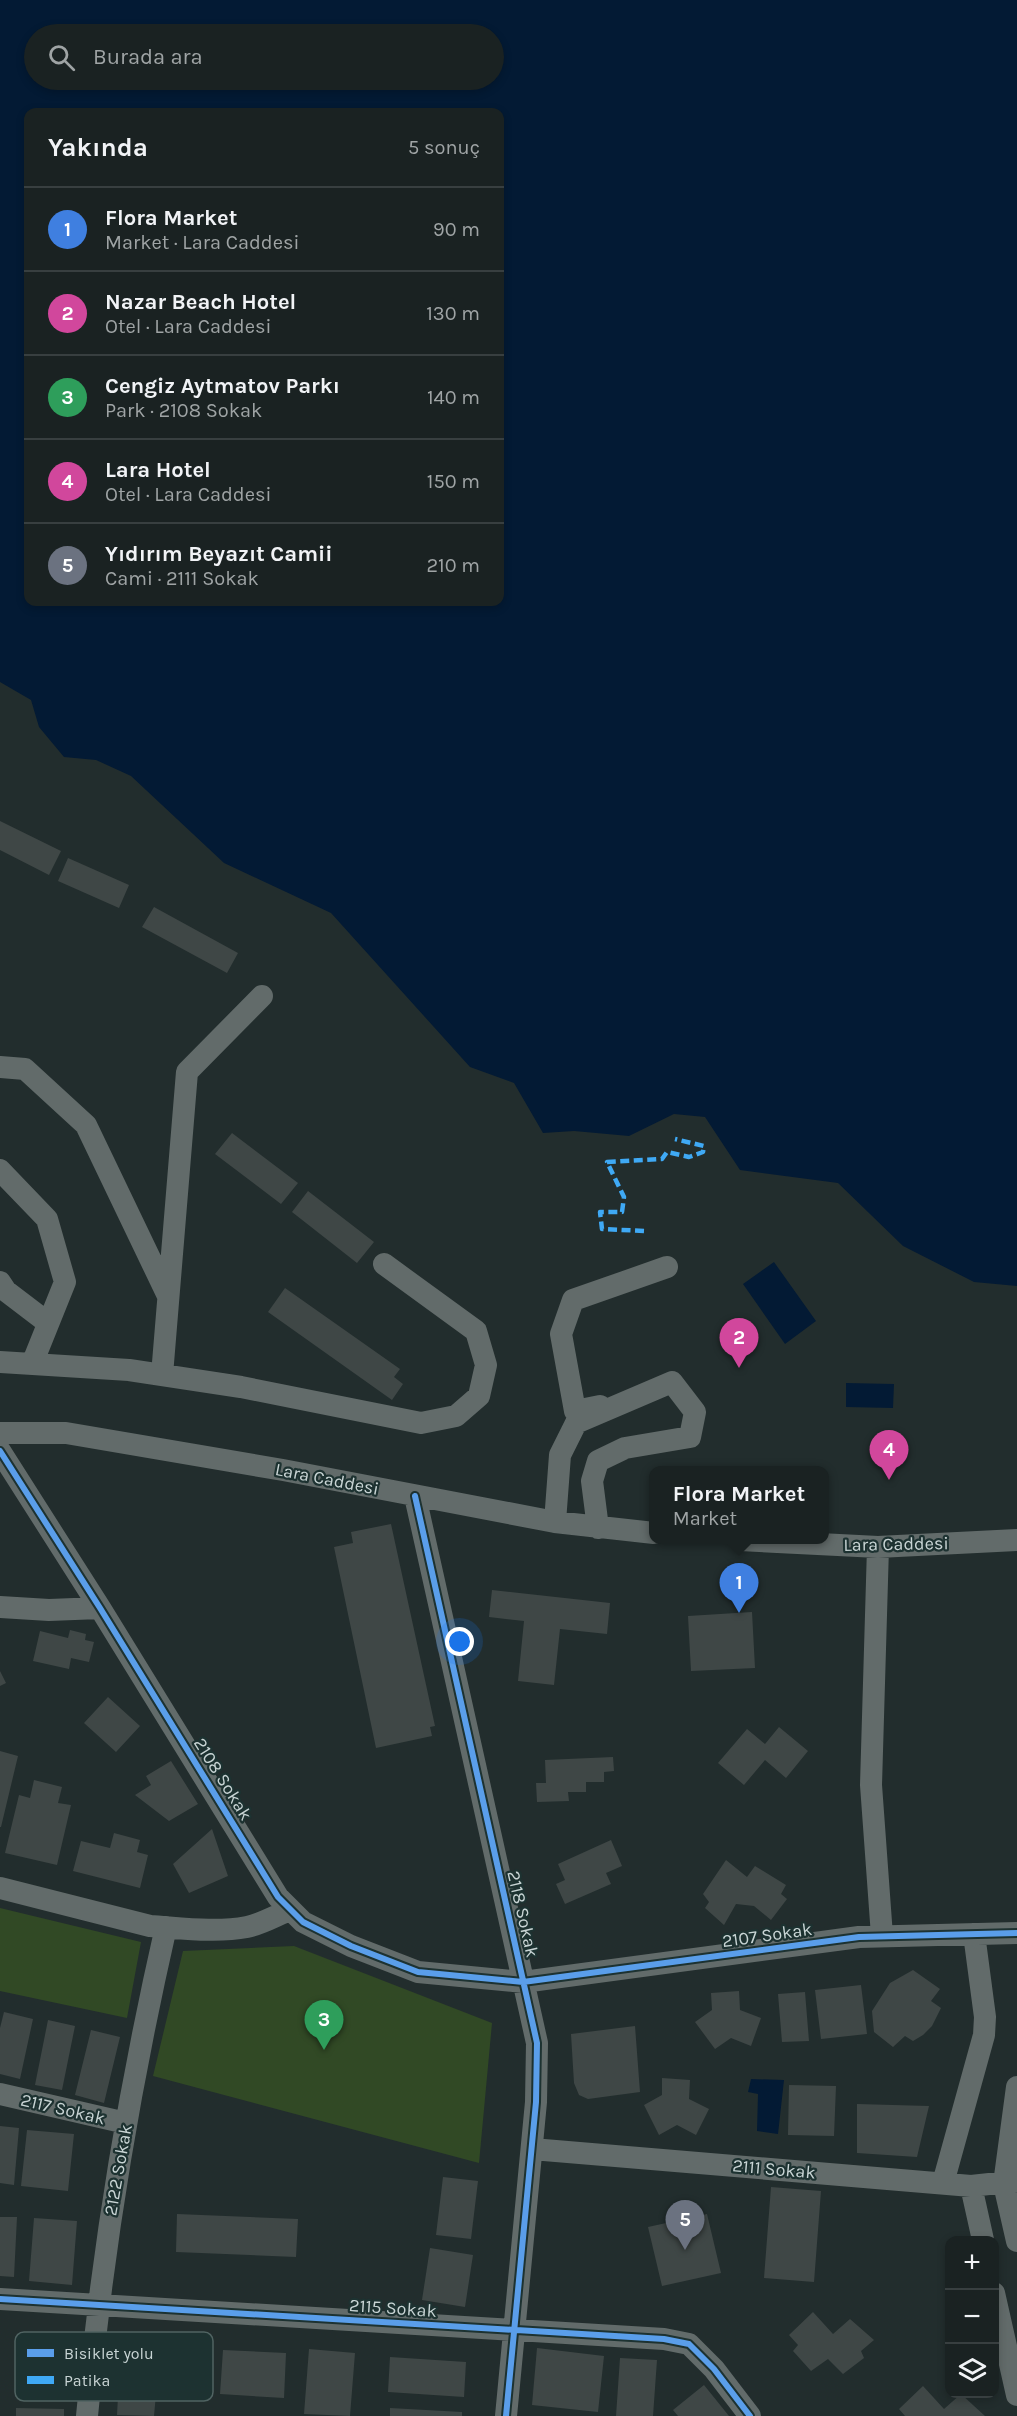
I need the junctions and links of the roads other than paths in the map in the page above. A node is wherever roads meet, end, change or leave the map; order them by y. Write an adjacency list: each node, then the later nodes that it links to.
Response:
1 (262, 996): 7 (street)
2 (0, 1066): 7 (street)
3 (0, 1170): 8 (street)
4 (384, 1264): 11 (street)
5 (667, 1268): 12 (street)
6 (0, 1281): 8 (street)
7 (169, 1298): 11 (street)
8 (48, 1323): 10 (street)
9 (0, 1362): 10 (street)
10 (32, 1364): 11 (street)
11 (162, 1375)
12 (622, 1402): 16 (street); 17 (street)
13 (0, 1433): 15 (street, Lara Caddesi)
14 (0, 1451): 23 (street, 2108 Sokak)
15 (415, 1496): 16 (street, Lara Caddesi); 30 (street, 2118 Sokak)
16 (555, 1522): 17 (street, Lara Caddesi)
17 (598, 1528): 18 (street, Lara Caddesi)
18 (649, 1533)
19 (1017, 1540): 21 (street, Lara Caddesi)
20 (826, 1544): 21 (street, Lara Caddesi)
21 (878, 1547): 29 (street)
22 (0, 1607): 23 (street)
23 (100, 1608): 25 (street, 2108 Sokak)
24 (0, 1888): 26 (street)
25 (290, 1910): 26 (street); 30 (street, 2108 Sokak)
26 (166, 1927): 33 (street, 2122 Sokak)
27 (1017, 1933): 28 (street, 2107 Sokak)
28 (974, 1934): 29 (street, 2107 Sokak); 36 (street)
29 (882, 1936): 30 (street, 2107 Sokak)
30 (522, 1982): 34 (street, 2118 Sokak)
31 (1017, 2087): 35 (street)
32 (0, 2094): 33 (street, 2117 Sokak)
33 (126, 2124): 41 (street, 2122 Sokak)
34 (532, 2149): 36 (street, 2111 Sokak); 44 (street, 2118 Sokak)
35 (1010, 2182): 37 (street, 2111 Sokak); 39 (street)
36 (943, 2183): 37 (street, 2111 Sokak)
37 (971, 2186): 38 (street)
38 (982, 2236)
39 (1017, 2241)
40 (0, 2299): 41 (street, 2115 Sokak)
41 (97, 2303): 43 (street, 2122 Sokak); 44 (street, 2115 Sokak)
42 (999, 2315): 45 (street)
43 (94, 2332)
44 (514, 2332): 48 (street, 2118 Sokak); 49 (street, 2115 Sokak)
45 (1017, 2395)
46 (88, 2401): 47 (street, 2122 Sokak)
47 (87, 2416)
48 (506, 2416)
49 (750, 2416)

